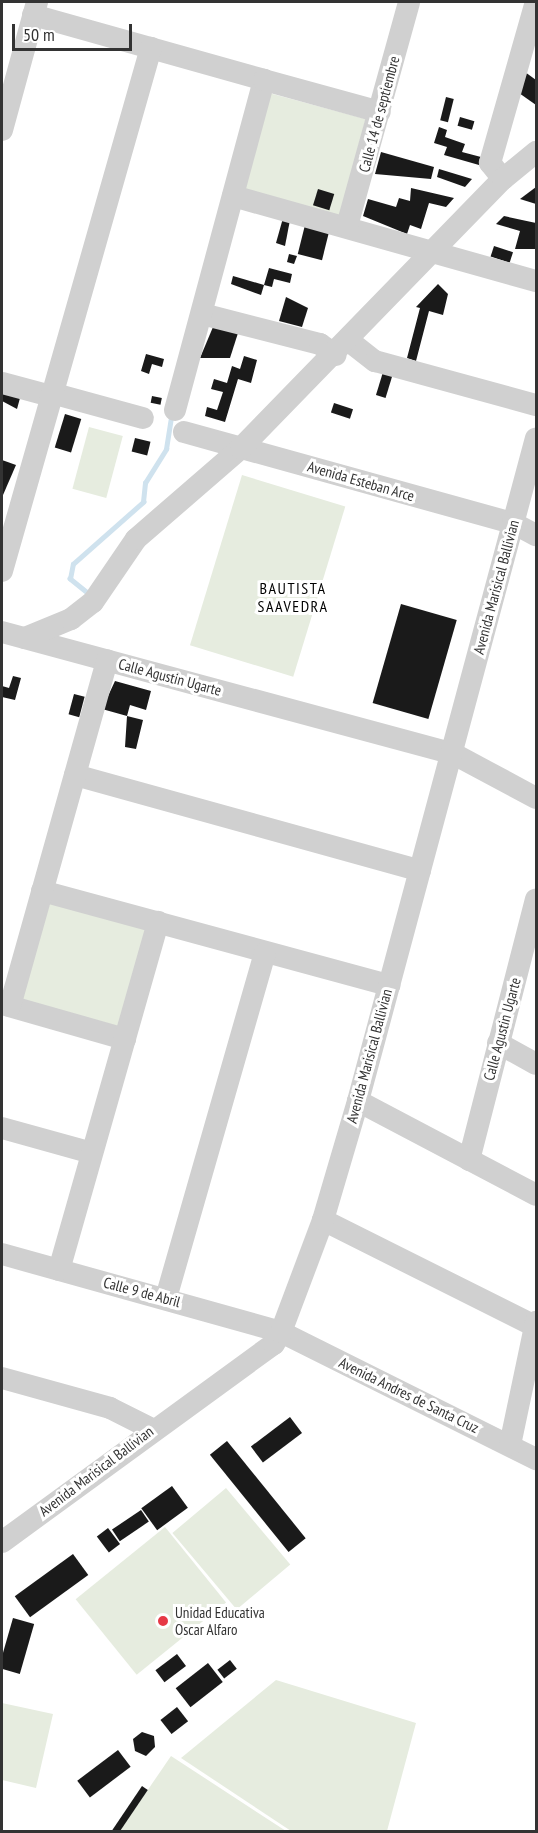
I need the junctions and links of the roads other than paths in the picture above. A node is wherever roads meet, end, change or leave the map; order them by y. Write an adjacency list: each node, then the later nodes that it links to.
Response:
1 (409, 2): 6 (street, Calle 14 de septiembre)
2 (536, 2): 9 (street)
3 (35, 8): 4 (street); 7 (street)
4 (151, 48): 5 (street); 17 (street)
5 (264, 80): 6 (street); 10 (street)
6 (380, 112): 11 (street, Calle 14 de septiembre)
7 (2, 130)
8 (537, 152): 9 (street)
9 (503, 179): 12 (street)
10 (233, 196): 11 (street); 14 (street)
11 (347, 226): 12 (street)
12 (433, 253): 13 (street); 15 (street)
13 (537, 281)
14 (202, 314): 15 (street); 19 (street)
15 (342, 347): 18 (street); 23 (street)
16 (2, 383): 17 (street)
17 (53, 395): 20 (street); 24 (street)
18 (537, 405)
19 (175, 410)
20 (143, 418)
21 (184, 432): 23 (street, Avenida Esteban Arce)
22 (537, 438): 25 (street, Avenida Marisical Ballivian)
23 (241, 448): 25 (street, Avenida Esteban Arce); 29 (street)
24 (9, 509): 27 (street)
25 (513, 523): 26 (street, Avenida Esteban Arce); 31 (street, Avenida Marisical Ballivian)
26 (537, 535)
27 (2, 571)
28 (2, 632): 29 (street)
29 (25, 638): 30 (street)
30 (107, 660): 31 (street, Calle Agustin Ugarte); 32 (street, Calle Agustin Ugarte)
31 (452, 753): 33 (street, Calle Agustin Ugarte); 34 (street, Avenida Marisical Ballivian)
32 (75, 775): 34 (street); 35 (street, Calle Agustin Ugarte)
33 (537, 798)
34 (420, 871): 40 (street, Avenida Marisical Ballivian)
35 (42, 891): 37 (street); 41 (street, Calle Agustin Ugarte)
36 (537, 899): 38 (street, Calle Agustin Ugarte)
37 (158, 922): 39 (street); 42 (street)
38 (533, 929): 43 (street, Calle Agustin Ugarte)
39 (265, 953): 40 (street); 53 (street)
40 (389, 986): 45 (street, Avenida Marisical Ballivian)
41 (6, 1005): 42 (street)
42 (125, 1040): 47 (street)
43 (498, 1043): 44 (street); 48 (street, Calle Agustin Ugarte)
44 (537, 1064)
45 (358, 1101): 48 (street); 50 (street, Avenida Marisical Ballivian)
46 (2, 1128): 47 (street)
47 (92, 1153): 52 (street)
48 (468, 1160): 49 (street)
49 (537, 1194)
50 (323, 1220): 54 (street); 55 (street, Avenida Marisical Ballivian)
51 (2, 1254): 52 (street, Calle 9 de Abril)
52 (59, 1270): 53 (street, Calle 9 de Abril)
53 (166, 1298): 55 (street, Calle 9 de Abril)
54 (536, 1324): 58 (street)
55 (281, 1332): 57 (street, Avenida Marisical Ballivian); 58 (street, Avenida Andres de Santa Cruz)
56 (2, 1378): 57 (street)
57 (152, 1429): 60 (street, Avenida Marisical Ballivian)
58 (510, 1445): 59 (street, Avenida Andres de Santa Cruz)
59 (537, 1459)
60 (2, 1542)

